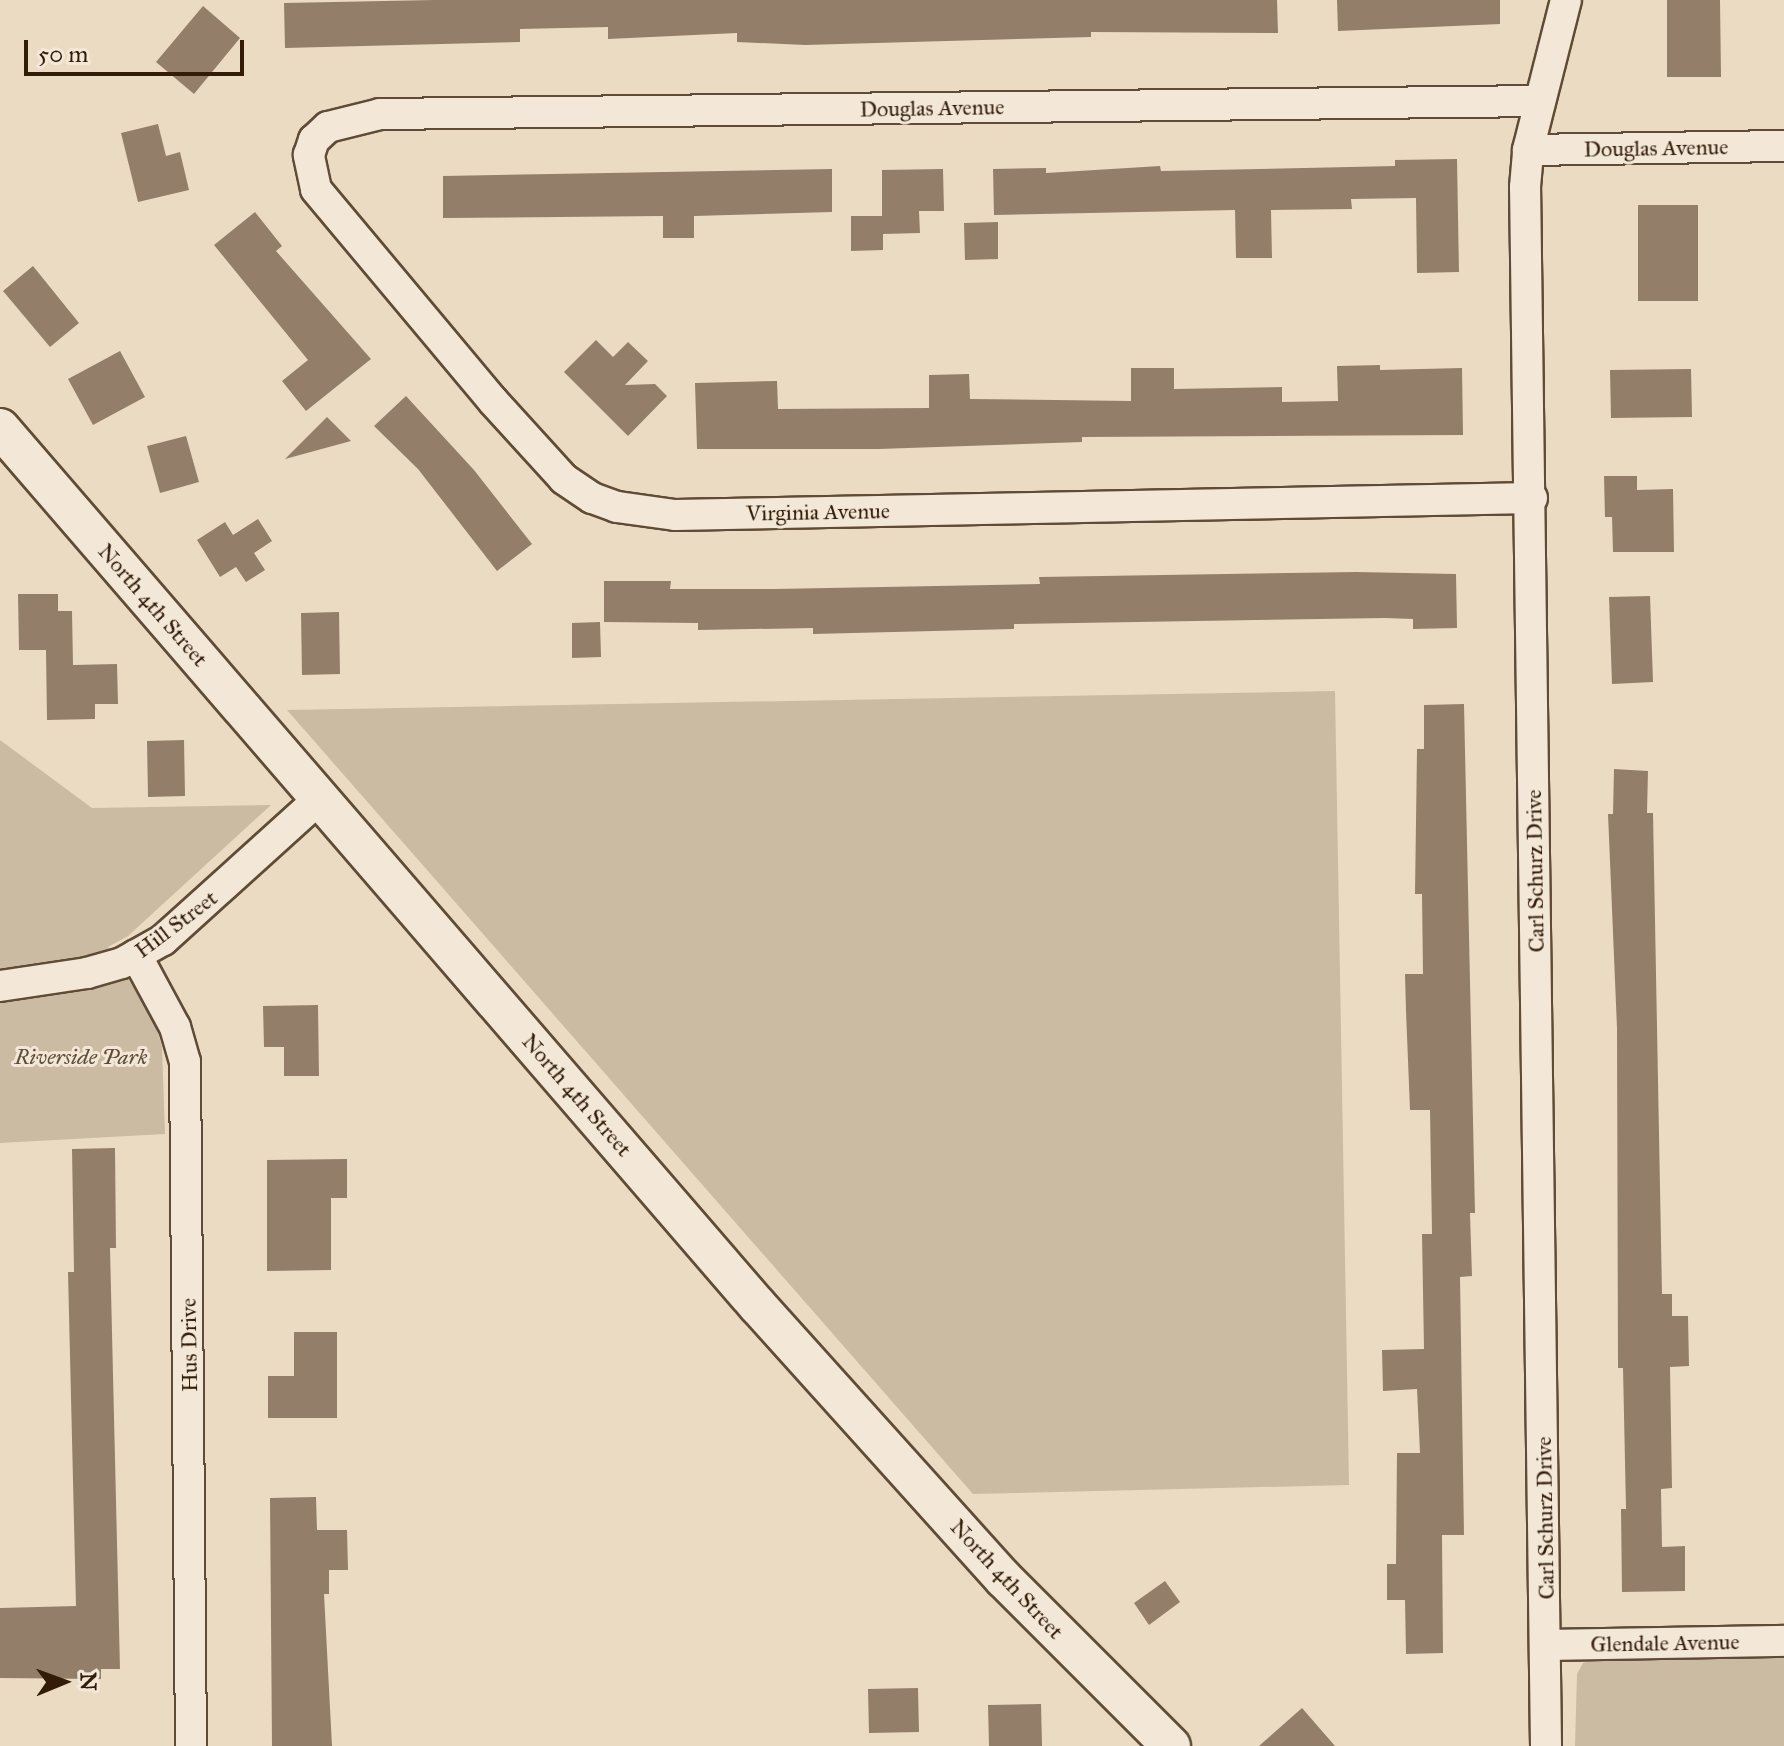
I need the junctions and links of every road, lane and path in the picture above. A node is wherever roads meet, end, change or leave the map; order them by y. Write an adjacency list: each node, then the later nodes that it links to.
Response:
1 (1566, 0): 2 (street, Carl Schurz Drive)
2 (1539, 101): 3 (street, Douglas Avenue); 5 (street, Carl Schurz Drive)
3 (328, 127): 7 (street, Virginia Avenue)
4 (1784, 146): 5 (street, Douglas Avenue)
5 (1528, 150): 7 (street, Carl Schurz Drive)
6 (0, 428): 8 (street, North 4th Street)
7 (1532, 498): 12 (street, Carl Schurz Drive)
8 (320, 798): 9 (street, Hill Street); 14 (street, North 4th Street)
9 (136, 955): 10 (street, Hill Street); 13 (street, Hus Drive)
10 (0, 986)
11 (1784, 1641): 12 (street, Glendale Avenue)
12 (1547, 1645): 15 (street, Carl Schurz Drive)
13 (191, 1746)
14 (1171, 1746)
15 (1546, 1746)

